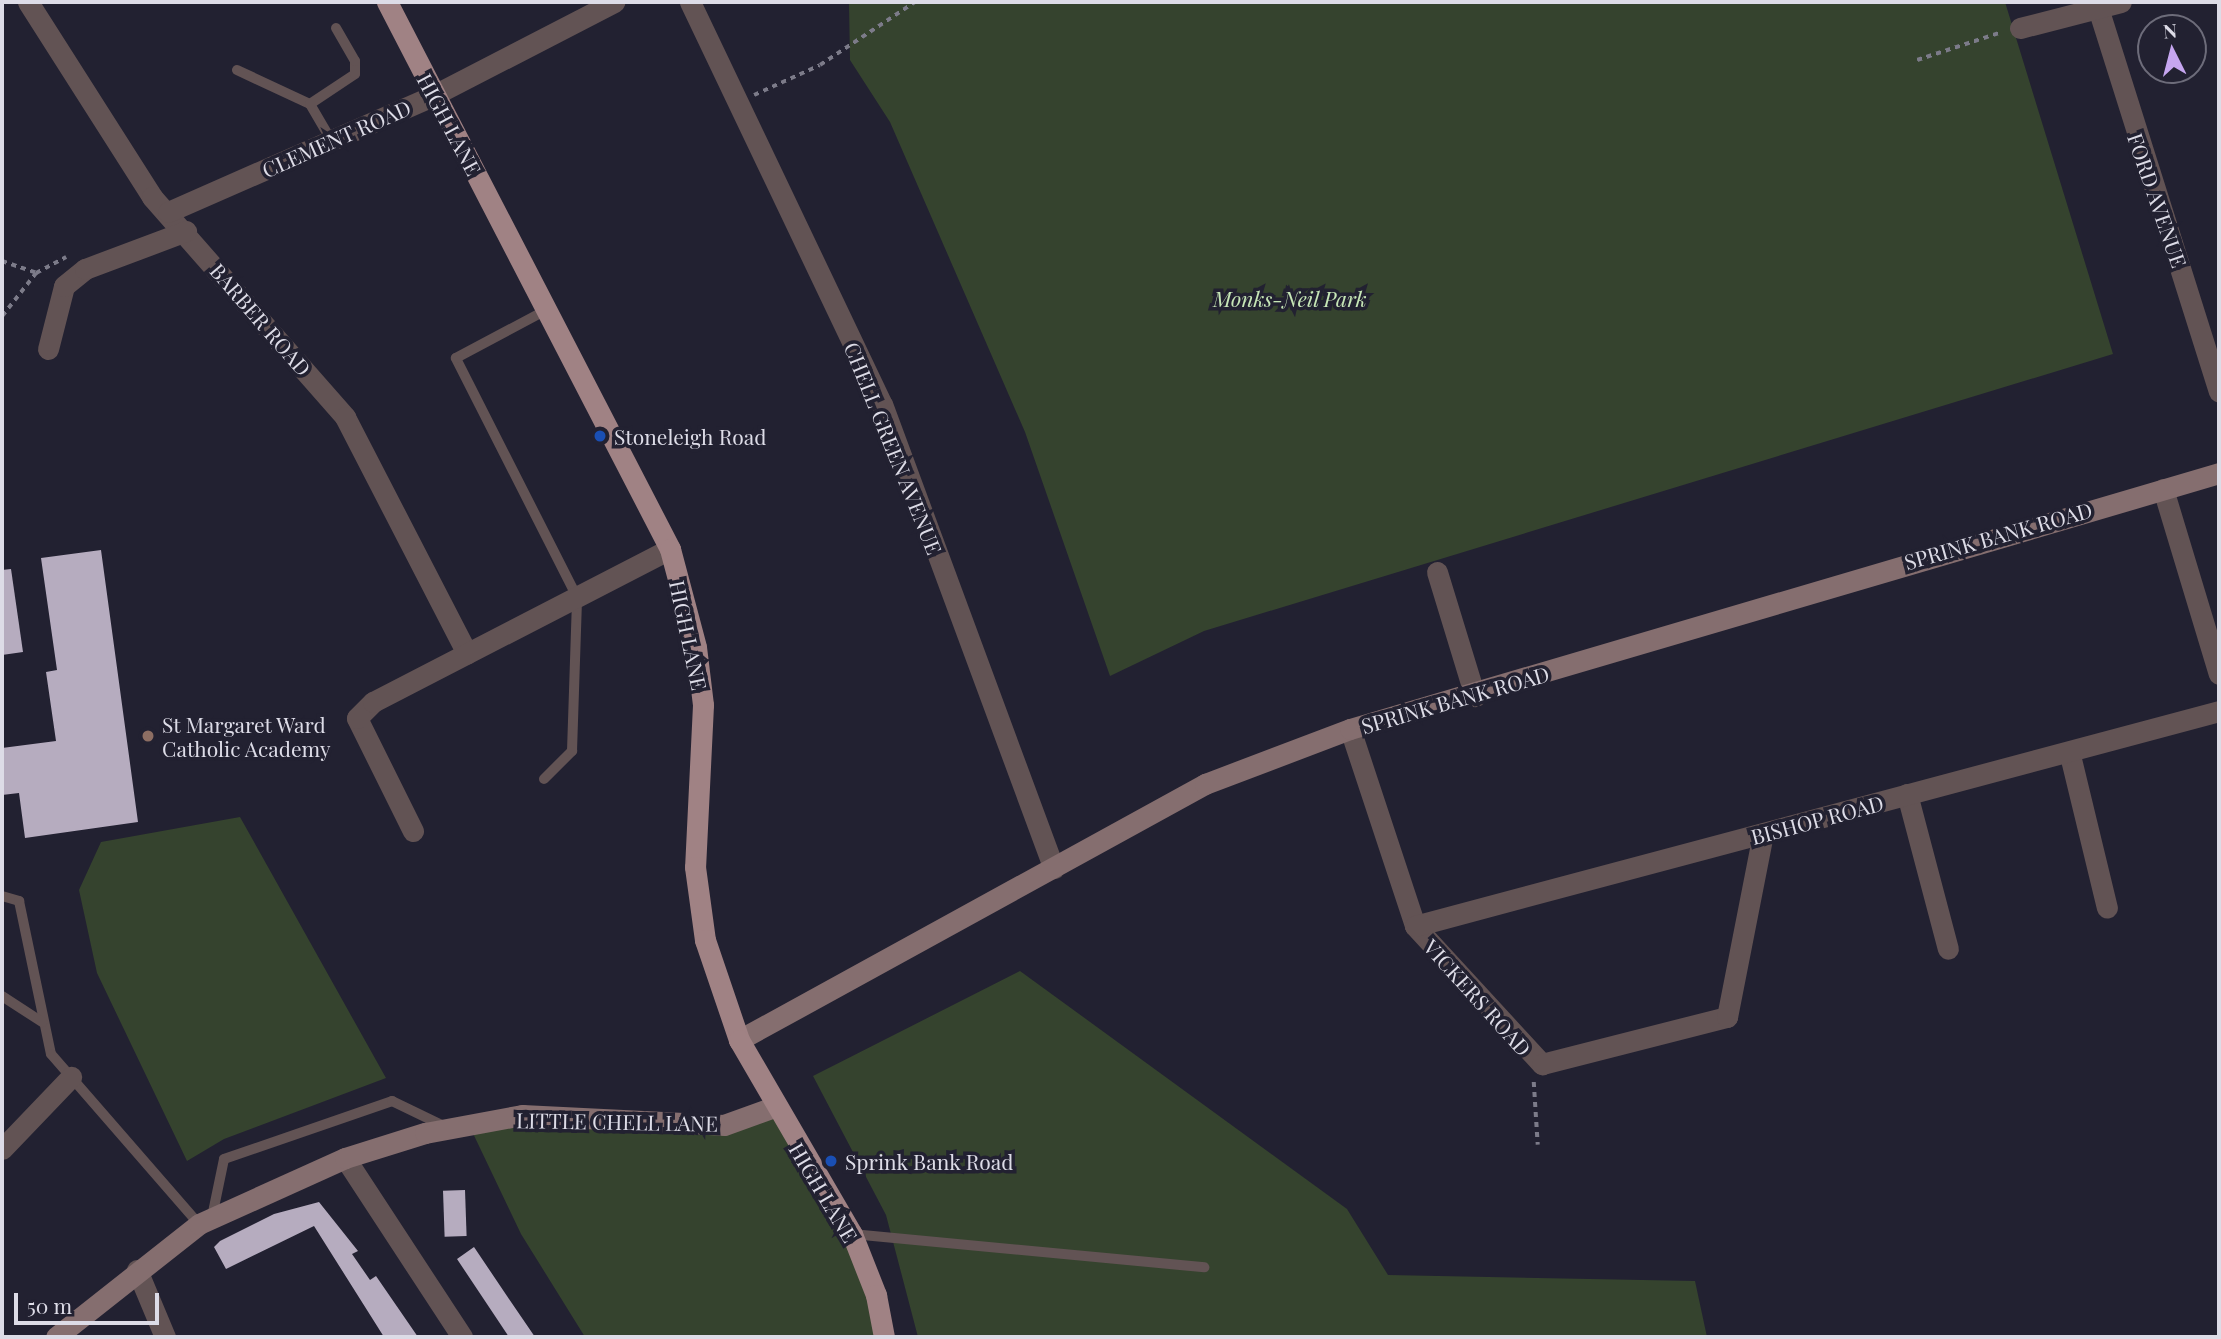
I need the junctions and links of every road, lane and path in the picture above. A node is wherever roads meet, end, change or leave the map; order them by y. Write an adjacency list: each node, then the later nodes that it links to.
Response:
1 (28, 2): 16 (street, BARBER ROAD)
2 (387, 2): 12 (main road, HIGH LANE)
3 (614, 2): 12 (street, CLEMENT ROAD)
4 (690, 2): 13 (street, CHELL GREEN AVENUE)
5 (915, 2): 13 (path)
6 (2121, 2): 7 (street)
7 (2098, 8): 9 (street); 22 (street, FORD AVENUE)
8 (336, 28): 14 (lane)
9 (2020, 28): 10 (path)
10 (1917, 60)
11 (237, 70): 14 (lane)
12 (434, 94): 15 (street, CLEMENT ROAD); 20 (main road, HIGH LANE)
13 (739, 102): 38 (street, CHELL GREEN AVENUE)
14 (310, 104): 15 (lane)
15 (331, 140): 16 (street, CLEMENT ROAD)
16 (169, 212): 17 (street, BARBER ROAD)
17 (186, 231): 21 (street); 28 (street, BARBER ROAD)
18 (2, 261): 19 (path)
19 (36, 273)
20 (548, 309): 25 (main road, HIGH LANE); 27 (lane)
21 (48, 349)
22 (2219, 391)
23 (2219, 473): 24 (street, SPRINK BANK ROAD)
24 (2163, 489): 29 (street); 30 (street, SPRINK BANK ROAD)
25 (670, 549): 27 (street); 45 (main road, HIGH LANE)
26 (1437, 572): 30 (street)
27 (577, 597): 28 (street); 34 (lane)
28 (467, 653): 36 (street)
29 (2219, 674)
30 (1475, 696): 32 (street, SPRINK BANK ROAD)
31 (2219, 711): 33 (street, BISHOP ROAD)
32 (1350, 729): 38 (street, SPRINK BANK ROAD); 41 (street, VICKERS ROAD)
33 (2070, 755): 35 (street, BISHOP ROAD); 40 (street)
34 (544, 779)
35 (1907, 794): 37 (street, BISHOP ROAD); 42 (street)
36 (413, 831)
37 (1763, 833): 41 (street, BISHOP ROAD); 46 (street, VICKERS ROAD)
38 (1054, 868): 45 (street, SPRINK BANK ROAD)
39 (2, 896): 44 (lane)
40 (2107, 908)
41 (1415, 926): 46 (street, VICKERS ROAD)
42 (1948, 949)
43 (2, 996): 44 (lane)
44 (42, 1022): 47 (lane)
45 (739, 1040): 48 (main road, HIGH LANE)
46 (1532, 1059): 50 (path)
47 (71, 1077): 51 (street); 53 (lane)
48 (774, 1107): 49 (street, LITTLE CHELL LANE); 54 (main road, HIGH LANE)
49 (450, 1128): 52 (street, LITTLE CHELL LANE); 53 (lane)
50 (1538, 1145)
51 (2, 1149)
52 (345, 1158): 53 (street, LITTLE CHELL LANE); 59 (street)
53 (205, 1221): 56 (street, LITTLE CHELL LANE)
54 (852, 1234): 55 (lane); 60 (main road, HIGH LANE)
55 (1204, 1266)
56 (137, 1270): 57 (street, LITTLE CHELL LANE); 58 (street)
57 (56, 1337)
58 (165, 1337)
59 (462, 1337)
60 (884, 1337)

